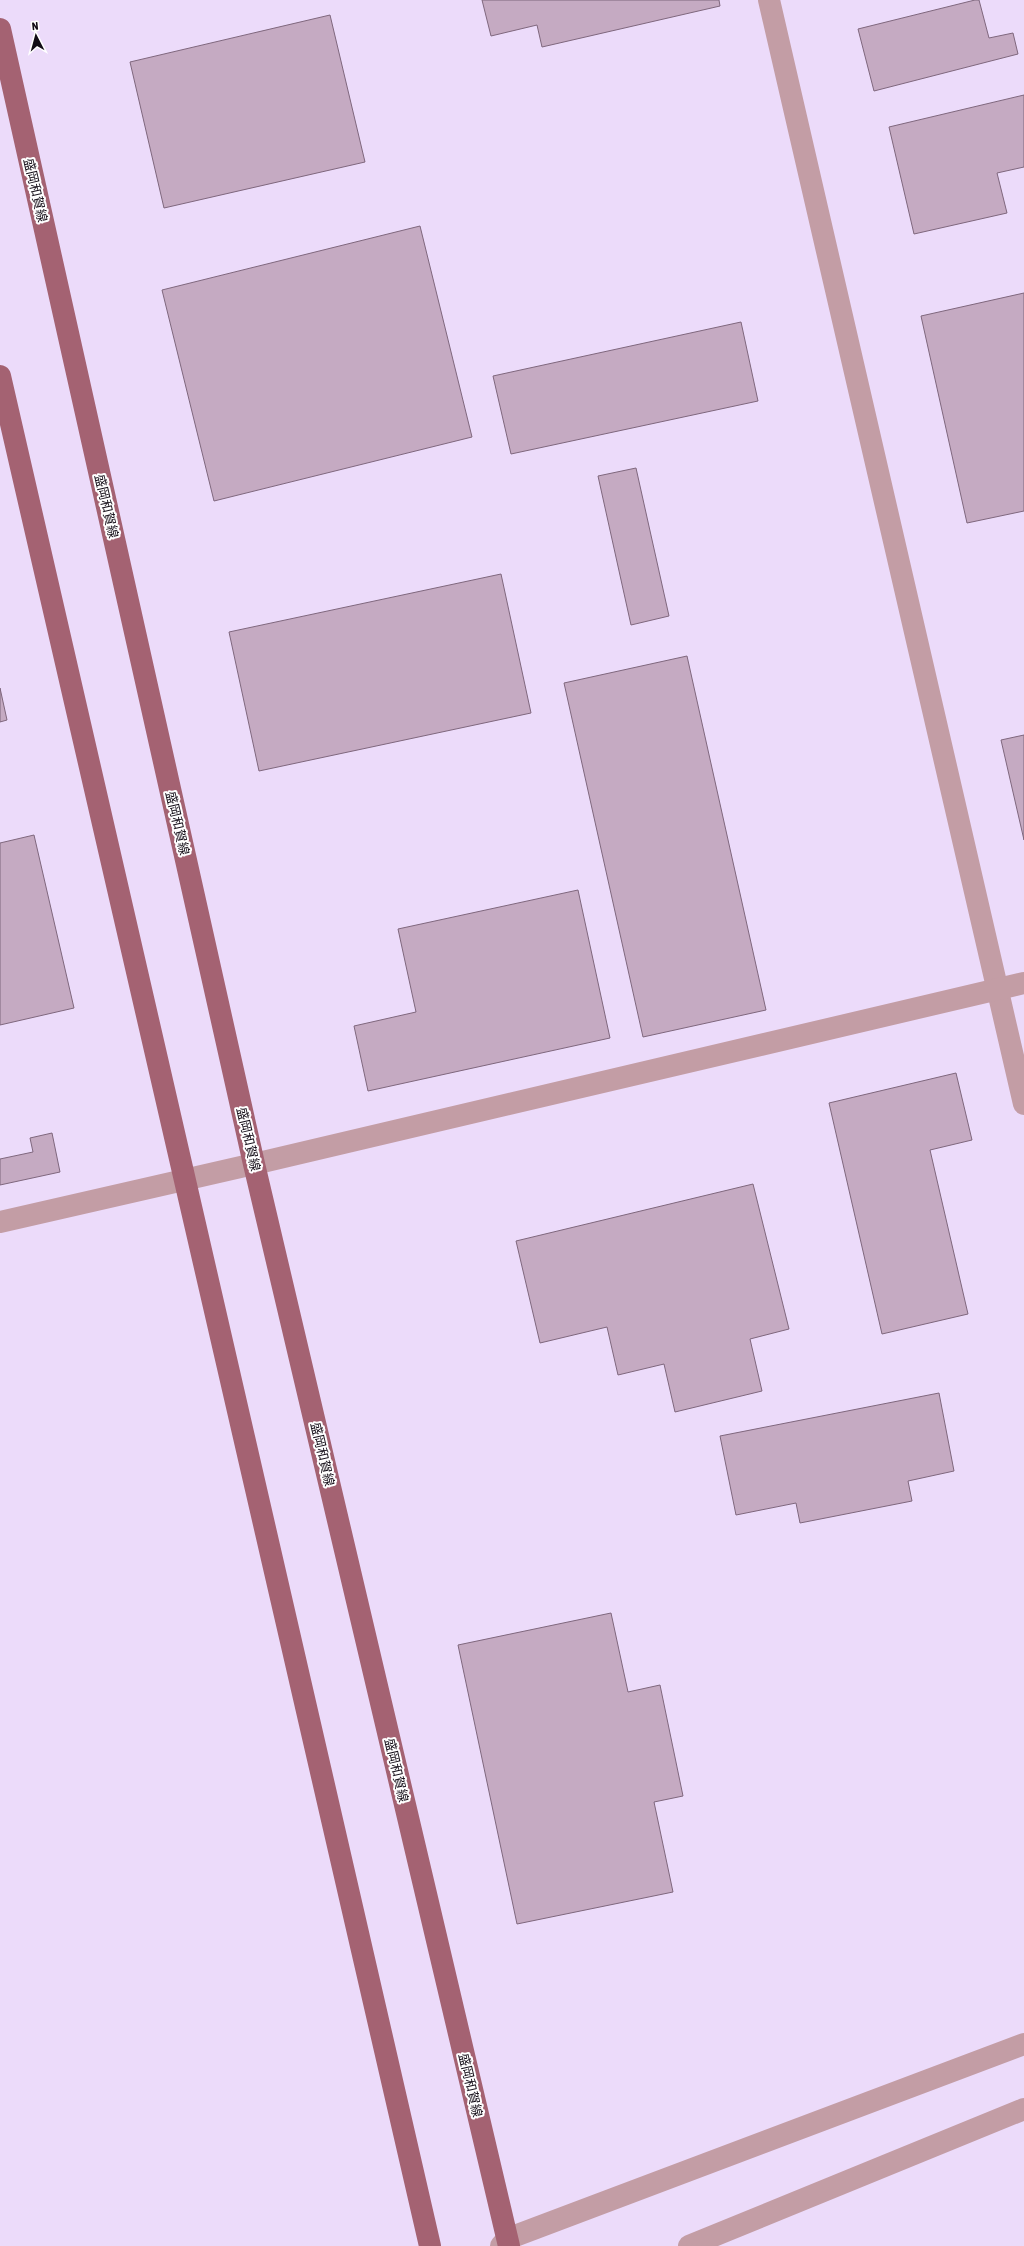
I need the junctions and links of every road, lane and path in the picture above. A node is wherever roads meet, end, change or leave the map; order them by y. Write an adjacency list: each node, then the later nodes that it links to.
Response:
1 (769, 0): 5 (street)
2 (0, 29): 7 (main road, 盛岡和賀線)
3 (0, 376): 8 (main road)
4 (1024, 983): 5 (street)
5 (997, 989): 6 (street); 7 (street)
6 (1024, 1104)
7 (254, 1164): 8 (street); 12 (main road, 盛岡和賀線)
8 (186, 1179): 9 (street); 13 (main road)
9 (0, 1222)
10 (1024, 2044): 12 (street)
11 (1024, 2109): 14 (street)
12 (505, 2244)
13 (430, 2246)
14 (689, 2246)

